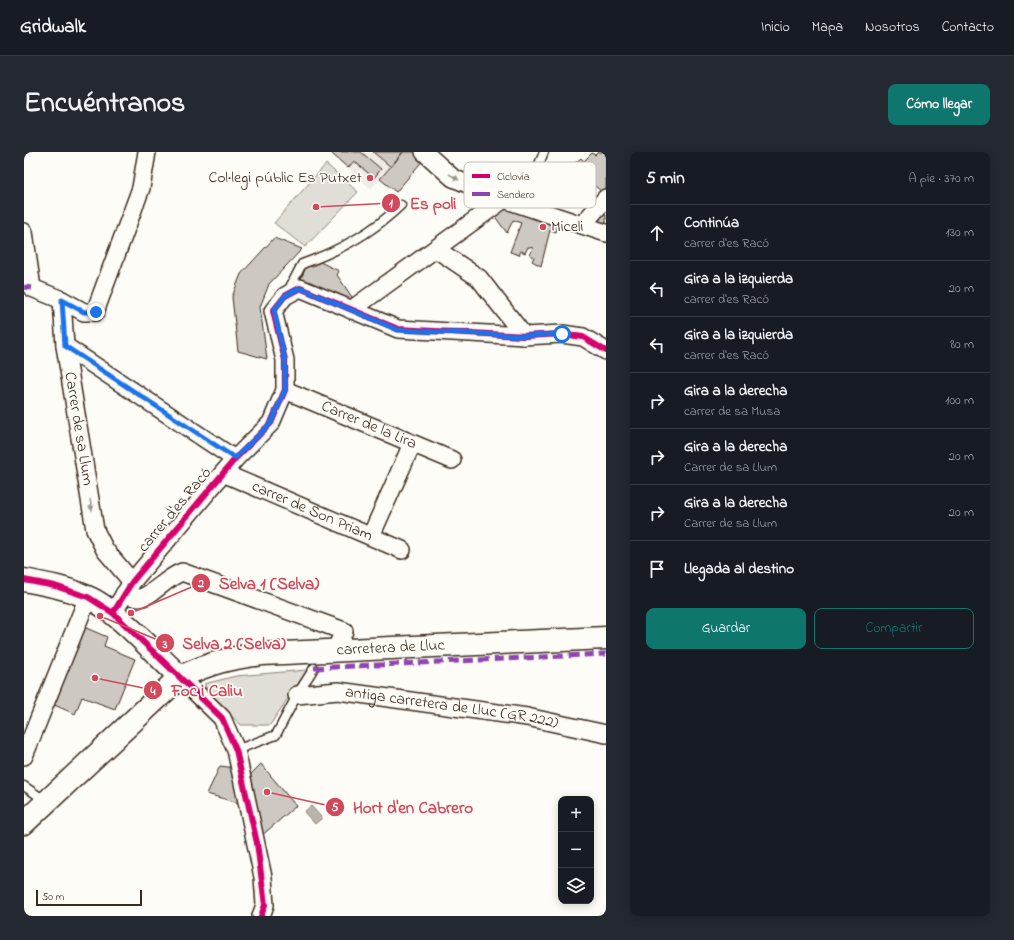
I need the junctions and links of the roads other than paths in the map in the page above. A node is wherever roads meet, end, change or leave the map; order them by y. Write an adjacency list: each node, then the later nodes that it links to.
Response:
1 (147, 152): 16 (street)
2 (424, 152): 5 (street, one-way to 5)
3 (544, 152): 4 (lane)
4 (540, 162)
5 (464, 183)
6 (606, 198): 10 (street)
7 (401, 205): 15 (lane)
8 (492, 208): 13 (street)
9 (532, 208): 10 (street)
10 (583, 224): 12 (street)
11 (24, 232): 14 (street)
12 (606, 233)
13 (436, 249): 17 (street); 18 (street)
14 (28, 288): 16 (street)
15 (285, 296): 17 (street); 21 (street, carrer d'es Racó)
16 (62, 300): 19 (street, Carrer de sa Llum)
17 (351, 310): 18 (street)
18 (524, 336): 20 (street)
19 (65, 346): 23 (street); 29 (street, Carrer de sa Llum, one-way to 29)
20 (606, 351)
21 (285, 390): 22 (street, Carrer de la Lira); 23 (street, carrer d'es Racó)
22 (412, 444): 24 (street, Carrer de la Lira); 26 (street)
23 (235, 458): 25 (street, carrer d'es Racó)
24 (452, 460)
25 (223, 473): 26 (street, carrer de Son Priam); 29 (street, carrer d'es Racó)
26 (371, 536): 27 (street, carrer de Son Priam)
27 (402, 550)
28 (24, 580): 30 (main road)
29 (128, 588): 31 (street, carrer d'es Racó); 33 (street)
30 (88, 597): 31 (main road); 39 (street)
31 (112, 613): 35 (main road)
32 (606, 638): 33 (main road, carretera de Lluc)
33 (335, 651): 35 (main road, carretera de Lluc)
34 (314, 668): 36 (lane)
35 (180, 677): 38 (street); 41 (main road, carretera de Lluc)
36 (297, 695): 37 (street, antiga carretera de Lluc (GR 222)); 38 (lane)
37 (606, 734)
38 (236, 750): 43 (street)
39 (24, 756)
40 (24, 786): 41 (lane)
41 (47, 801): 42 (main road, carretera de Lluc)
42 (24, 822)
43 (261, 916)

